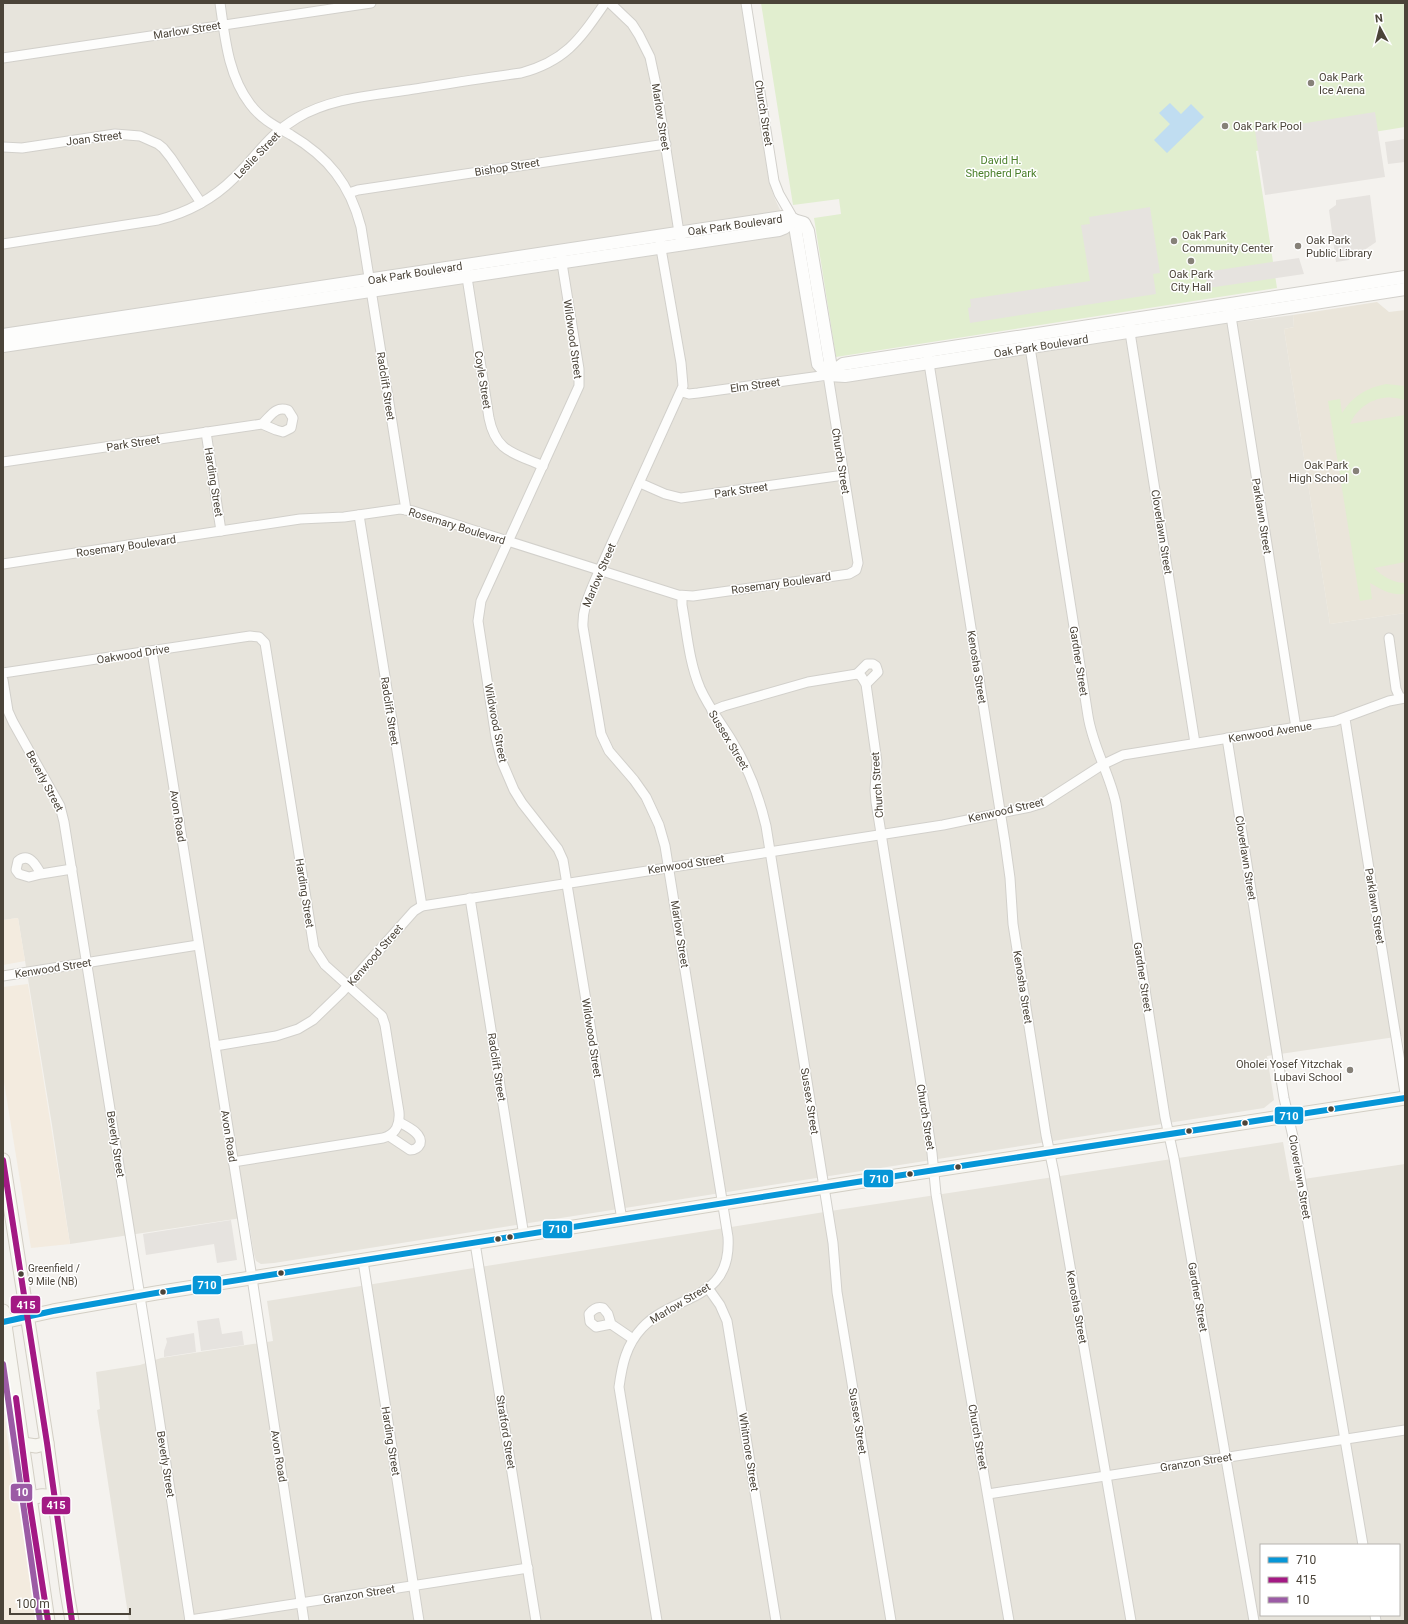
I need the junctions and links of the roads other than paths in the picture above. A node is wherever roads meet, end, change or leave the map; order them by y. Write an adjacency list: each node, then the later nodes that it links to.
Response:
1 (220, 3): 6 (street)
2 (371, 3): 6 (street, Marlow Street)
3 (605, 3): 8 (street, Leslie Street)
4 (610, 3): 9 (street, Marlow Street)
5 (746, 3): 13 (street, Church Street)
6 (223, 25): 7 (street, Marlow Street); 8 (street)
7 (3, 58)
8 (280, 130): 11 (street); 12 (street, Leslie Street)
9 (666, 144): 11 (street, Bishop Street); 14 (street, Marlow Street)
10 (3, 147): 12 (street, Joan Street)
11 (349, 193): 20 (street)
12 (201, 203): 16 (street, Leslie Street)
13 (794, 220): 14 (street, Oak Park Boulevard); 31 (street, Church Street)
14 (680, 239): 15 (street, Oak Park Boulevard)
15 (660, 242): 17 (street, Oak Park Boulevard); 32 (street, Marlow Street)
16 (3, 244)
17 (561, 257): 18 (street, Oak Park Boulevard); 36 (street, Wildwood Street)
18 (466, 271): 20 (street, Oak Park Boulevard); 36 (street, Coyle Street)
19 (1405, 277): 23 (street, Oak Park Boulevard)
20 (370, 285): 25 (street, Oak Park Boulevard); 39 (street, Radclift Street)
21 (1405, 289): 23 (street, Oak Park Boulevard)
22 (1188, 310): 23 (street, Oak Park Boulevard); 24 (street); 26 (street, Oak Park Boulevard)
23 (1230, 310): 24 (street, Oak Park Boulevard); 57 (street, Parklawn Street)
24 (1190, 322): 26 (street, Oak Park Boulevard)
25 (101, 326): 27 (street, Oak Park Boulevard); 29 (street, Oak Park Boulevard)
26 (1129, 326): 28 (street, Oak Park Boulevard); 59 (street, Cloverlawn Street)
27 (3, 335)
28 (1029, 342): 30 (street, Oak Park Boulevard); 60 (street, Gardner Street)
29 (3, 346)
30 (928, 357): 31 (street, Oak Park Boulevard); 61 (street, Kenosha Street)
31 (828, 375): 32 (street, Elm Street); 37 (street, Church Street)
32 (682, 392): 38 (street, Marlow Street)
33 (262, 424): 34 (street, Park Street)
34 (206, 432): 35 (street, Park Street); 41 (street, Harding Street)
35 (3, 462)
36 (543, 466): 42 (street, Wildwood Street)
37 (844, 475): 38 (street, Park Street); 44 (street, Church Street)
38 (640, 483): 45 (street, Marlow Street)
39 (406, 510): 40 (street, Rosemary Boulevard); 42 (street, Rosemary Boulevard)
40 (359, 515): 41 (street, Rosemary Boulevard); 69 (street, Radclift Street)
41 (221, 532): 43 (street, Rosemary Boulevard)
42 (508, 541): 45 (street, Rosemary Boulevard); 67 (street, Wildwood Street)
43 (3, 564)
44 (856, 570): 46 (street, Rosemary Boulevard)
45 (599, 571): 46 (street, Rosemary Boulevard); 64 (street, Marlow Street)
46 (682, 596): 55 (street, Sussex Street)
47 (262, 638): 49 (street, Oakwood Drive); 73 (street, Harding Street)
48 (1389, 638): 54 (street)
49 (152, 651): 50 (street, Oakwood Drive); 70 (street, Avon Road)
50 (3, 673)
51 (857, 674): 53 (street); 53 (street); 55 (street)
52 (3, 680): 65 (street, Beverly Street)
53 (866, 684): 62 (street, Church Street)
54 (1402, 698): 56 (street)
55 (712, 711): 63 (street, Sussex Street)
56 (1345, 719): 57 (street, Kenwood Avenue); 75 (street, Parklawn Street)
57 (1296, 728): 58 (street, Kenwood Avenue)
58 (1227, 738): 59 (street, Kenwood Avenue); 77 (street, Cloverlawn Street)
59 (1195, 743): 60 (street, Kenwood Street)
60 (1102, 765): 61 (street, Kenwood Street); 79 (street, Gardner Street)
61 (1000, 813): 62 (street, Kenwood Street); 81 (street, Kenosha Street)
62 (881, 834): 63 (street, Kenwood Street); 84 (street, Church Street)
63 (770, 851): 64 (street, Kenwood Street); 86 (street, Sussex Street)
64 (669, 867): 67 (street, Kenwood Street); 87 (street, Marlow Street)
65 (72, 869): 66 (street); 71 (street, Beverly Street)
66 (41, 874)
67 (568, 883): 68 (street, Kenwood Street); 88 (street, Wildwood Street)
68 (470, 898): 69 (street, Kenwood Street); 89 (street, Radclift Street)
69 (422, 906): 73 (street, Kenwood Street)
70 (198, 945): 71 (street, Kenwood Street); 74 (street, Avon Road)
71 (87, 962): 72 (street, Kenwood Street); 94 (street, Beverly Street)
72 (3, 976)
73 (348, 985): 74 (street, Kenwood Street); 78 (street, Harding Street)
74 (215, 1046): 83 (street, Avon Road)
75 (1405, 1093)
76 (1405, 1098): 77 (main road)
77 (1288, 1116): 79 (main road); 100 (street, Cloverlawn Street)
78 (399, 1122): 80 (street); 80 (street)
79 (1170, 1134): 81 (main road); 103 (street, Gardner Street)
80 (389, 1136): 83 (street)
81 (1050, 1153): 84 (main road); 104 (street, Kenosha Street)
82 (3, 1160): 85 (main road)
83 (233, 1162): 92 (street, Avon Road)
84 (934, 1170): 86 (main road); 105 (street, Church Street)
85 (4, 1176): 95 (main road)
86 (824, 1188): 87 (main road); 120 (street, Sussex Street)
87 (723, 1204): 88 (main road); 93 (street, Marlow Street)
88 (622, 1220): 89 (main road)
89 (524, 1236): 90 (main road)
90 (475, 1243): 91 (main road); 109 (street, Stratford Street)
91 (364, 1260): 92 (main road); 110 (street, Harding Street)
92 (252, 1278): 94 (main road); 111 (street, Avon Road)
93 (708, 1288): 98 (street, Marlow Street); 119 (street, Whitmore Street)
94 (140, 1296): 95 (main road); 114 (street, Beverly Street)
95 (28, 1317): 96 (main road); 101 (main road)
96 (4, 1318): 102 (main road)
97 (611, 1324): 98 (street)
98 (633, 1339): 118 (street, Marlow Street)
99 (1405, 1430): 100 (street, Granzon Street)
100 (1345, 1440): 103 (street, Granzon Street); 108 (street, Cloverlawn Street)
101 (47, 1443): 102 (main road); 107 (main road)
102 (23, 1444): 106 (main road)
103 (1226, 1458): 104 (street, Granzon Street); 123 (street, Gardner Street)
104 (1106, 1476): 105 (street, Granzon Street); 122 (street, Kenosha Street)
105 (988, 1494): 121 (street, Church Street)
106 (29, 1499): 107 (main road); 112 (main road)
107 (54, 1500): 113 (main road)
108 (1363, 1544)
109 (528, 1568): 110 (street, Granzon Street); 117 (street, Stratford Street)
110 (414, 1586): 111 (street, Granzon Street); 116 (street, Harding Street)
111 (302, 1603): 114 (street, Granzon Street); 115 (street, Avon Road)
112 (48, 1621)
113 (72, 1621)
114 (190, 1621)
115 (304, 1621)
116 (419, 1621)
117 (536, 1621)
118 (657, 1621)
119 (776, 1621)
120 (891, 1621)
121 (1009, 1621)
122 (1131, 1621)
123 (1254, 1621)

